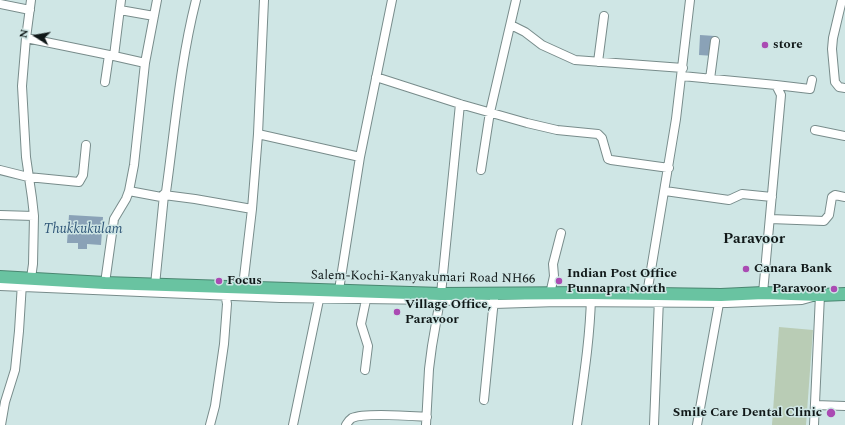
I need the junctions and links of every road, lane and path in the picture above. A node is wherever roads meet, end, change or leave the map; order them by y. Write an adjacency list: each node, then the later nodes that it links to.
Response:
1 (32, 0): 11 (street)
2 (121, 0): 12 (street)
3 (157, 0): 13 (street)
4 (196, 0): 41 (street)
5 (264, 0): 31 (street)
6 (392, 0): 22 (street)
7 (516, 0): 15 (street)
8 (690, 0): 21 (street)
9 (842, 0): 27 (street)
10 (0, 4): 11 (street)
11 (30, 10): 16 (street)
12 (120, 10): 13 (street); 18 (street)
13 (154, 16): 19 (street)
14 (604, 16): 20 (street)
15 (511, 25): 20 (street); 29 (street)
16 (26, 38): 18 (street); 38 (street)
17 (715, 41): 23 (street)
18 (111, 55): 19 (street); 25 (street)
19 (145, 62): 39 (street)
20 (598, 62): 21 (street)
21 (683, 72): 23 (street); 35 (street)
22 (376, 77): 28 (street); 34 (street)
23 (710, 79): 26 (street)
24 (812, 80): 26 (street)
25 (105, 82)
26 (776, 86): 42 (street)
27 (845, 88)
28 (460, 104): 29 (street); 63 (street)
29 (490, 112): 35 (street); 37 (street)
30 (815, 130): 32 (street)
31 (258, 134): 34 (street); 44 (street)
32 (845, 136)
33 (86, 145): 38 (street)
34 (360, 157): 55 (street)
35 (669, 168): 40 (street)
36 (0, 170): 38 (street)
37 (481, 170)
38 (28, 177): 46 (street)
39 (129, 191): 41 (street); 51 (street)
40 (665, 191): 42 (street); 64 (street)
41 (164, 195): 44 (street); 52 (street)
42 (772, 197): 47 (street)
43 (845, 197): 47 (street)
44 (252, 209): 54 (street)
45 (0, 216): 46 (street)
46 (34, 216): 50 (street)
47 (770, 219): 57 (street)
48 (561, 233): 59 (street)
49 (0, 277): 50 (highway, Salem-Kochi-Kanyakumari Road NH66)
50 (25, 281): 51 (highway, Salem-Kochi-Kanyakumari Road NH66); 53 (street); 56 (street); 73 (street)
51 (105, 283): 52 (highway, Salem-Kochi-Kanyakumari Road NH66)
52 (155, 285): 56 (highway, Salem-Kochi-Kanyakumari Road NH66)
53 (0, 286)
54 (243, 286): 56 (highway, Salem-Kochi-Kanyakumari Road NH66); 58 (highway, Salem-Kochi-Kanyakumari Road NH66)
55 (339, 290): 58 (highway, Salem-Kochi-Kanyakumari Road NH66); 61 (highway, Salem-Kochi-Kanyakumari Road NH66)
56 (225, 292): 58 (street); 74 (street)
57 (763, 293): 62 (highway, Salem-Kochi-Kanyakumari Road NH66); 67 (highway, Salem-Kochi-Kanyakumari Road NH66)
58 (320, 294): 61 (street); 75 (street)
59 (550, 294): 65 (highway, Salem-Kochi-Kanyakumari Road NH66); 66 (highway, Salem-Kochi-Kanyakumari Road NH66)
60 (845, 294): 62 (highway, Salem-Kochi-Kanyakumari Road NH66)
61 (367, 295): 63 (highway, Salem-Kochi-Kanyakumari Road NH66); 68 (street)
62 (820, 295): 67 (street); 70 (street)
63 (441, 297): 66 (highway, Salem-Kochi-Kanyakumari Road NH66); 72 (street)
64 (655, 297): 65 (highway, Salem-Kochi-Kanyakumari Road NH66); 67 (highway, Salem-Kochi-Kanyakumari Road NH66); 78 (street)
65 (591, 298): 66 (street); 77 (street)
66 (494, 299): 69 (street)
67 (720, 299): 79 (street)
68 (365, 370)
69 (484, 400)
70 (815, 405): 71 (street); 80 (street)
71 (845, 406)
72 (427, 421): 76 (street)
73 (1, 425)
74 (210, 425)
75 (293, 425)
76 (346, 425)
77 (577, 425)
78 (654, 425)
79 (697, 425)
80 (814, 425)

